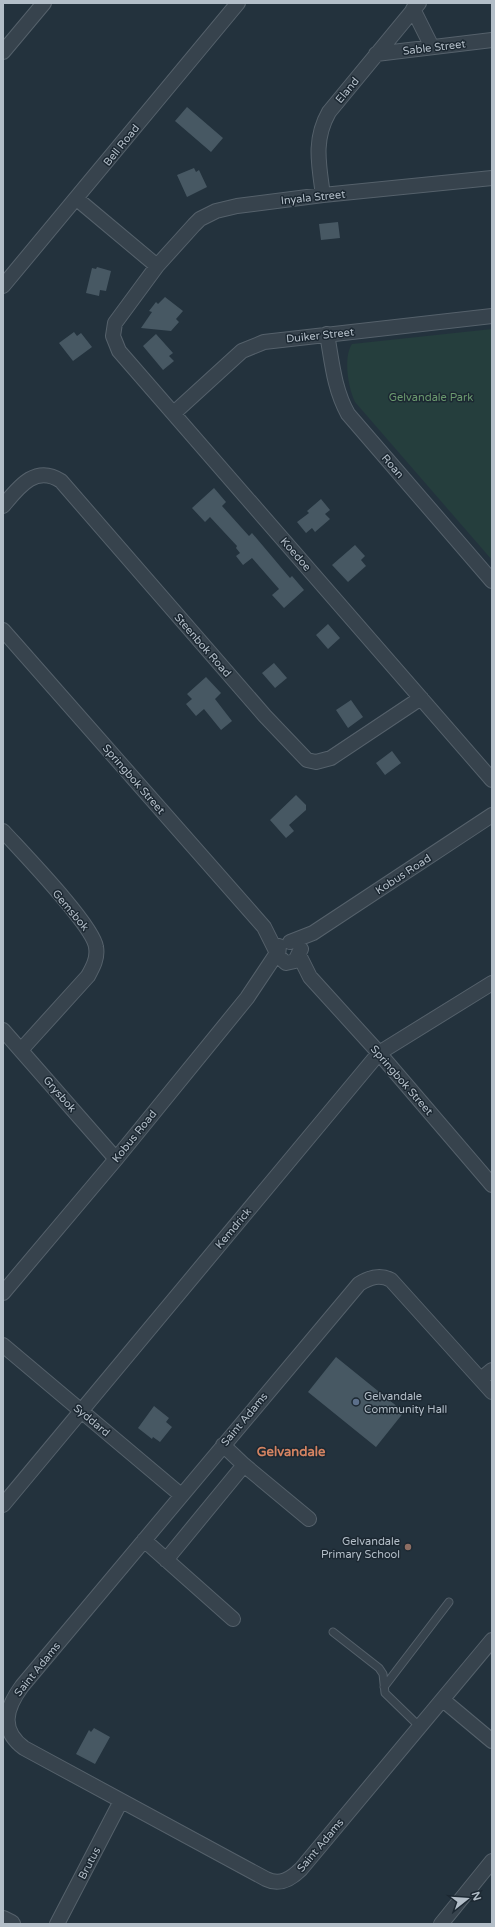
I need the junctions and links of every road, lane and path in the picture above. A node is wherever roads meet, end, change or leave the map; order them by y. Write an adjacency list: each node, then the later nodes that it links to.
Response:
1 (44, 3): 6 (street)
2 (238, 3): 10 (street, Bell Road)
3 (416, 6): 5 (street); 7 (street, Eland)
4 (492, 40): 5 (street, Sable Street)
5 (432, 47): 7 (street, Sable Street)
6 (3, 52)
7 (376, 54): 9 (street, Eland)
8 (492, 178): 9 (street, Inyala Street)
9 (323, 195): 11 (street, Inyala Street)
10 (77, 199): 11 (street); 12 (street, Bell Road)
11 (157, 266): 14 (street, Inyala Street)
12 (3, 286)
13 (492, 316): 15 (street, Duiker Street)
14 (114, 323): 16 (street, Koedoe)
15 (327, 334): 16 (street, Duiker Street); 18 (street, Roan)
16 (174, 413): 20 (street, Koedoe)
17 (3, 506): 20 (street, Steenbok Road)
18 (492, 581)
19 (3, 630): 24 (street, Springbok Street)
20 (421, 698): 21 (street, Koedoe)
21 (492, 780)
22 (492, 815): 24 (street, Kobus Road)
23 (3, 831): 27 (street, Gemsbok)
24 (289, 952): 28 (street, Springbok Street); 29 (street, Kobus Road)
25 (492, 983): 28 (street, Kemdrick)
26 (3, 1030): 27 (street, Grysbok)
27 (21, 1050): 29 (street, Grysbok)
28 (379, 1054): 30 (street, Springbok Street); 36 (street, Kemdrick)
29 (116, 1159): 31 (street, Kobus Road)
30 (492, 1185)
31 (3, 1293)
32 (3, 1345): 36 (street, Syddard)
33 (492, 1370): 34 (street)
34 (481, 1379): 35 (street, Saint Adams); 37 (street, Saint Adams)
35 (492, 1392)
36 (81, 1411): 39 (street, Syddard); 40 (street, Kemdrick)
37 (223, 1445): 38 (street); 39 (street, Saint Adams)
38 (244, 1466): 41 (street); 43 (street)
39 (181, 1495): 42 (street, Saint Adams)
40 (3, 1505)
41 (309, 1519)
42 (144, 1540): 43 (street); 52 (street, Saint Adams)
43 (166, 1560): 45 (street)
44 (449, 1602): 48 (lane)
45 (233, 1619)
46 (333, 1632): 48 (lane)
47 (492, 1640): 49 (street, Saint Adams)
48 (384, 1687): 50 (lane)
49 (443, 1700): 50 (street, Saint Adams); 51 (street)
50 (420, 1727): 52 (street, Saint Adams)
51 (492, 1741)
52 (121, 1801): 56 (street, Brutus)
53 (492, 1861): 57 (street)
54 (3, 1920): 55 (street)
55 (11, 1924)
56 (57, 1924)
57 (441, 1924)

